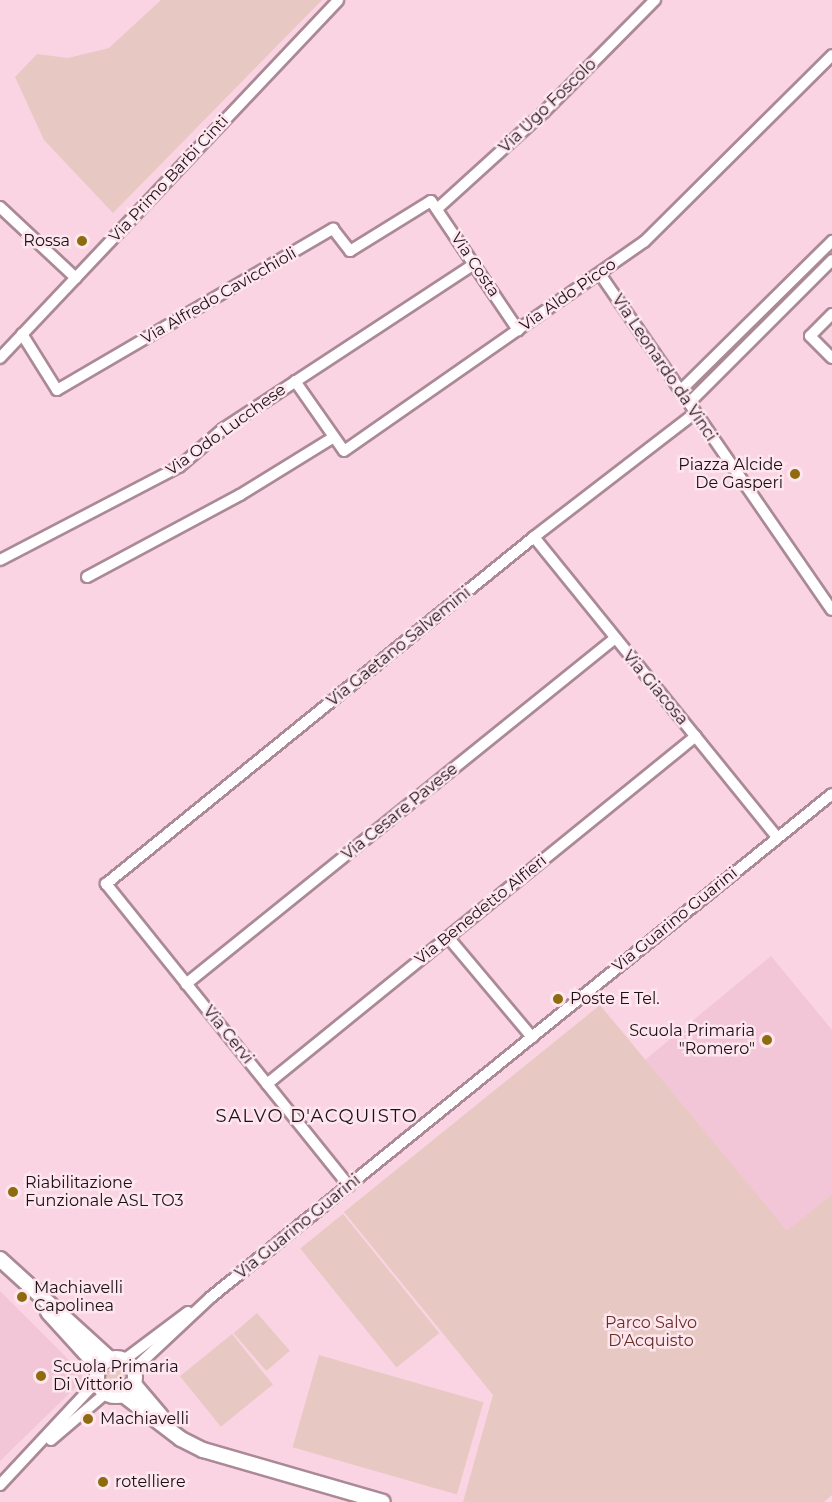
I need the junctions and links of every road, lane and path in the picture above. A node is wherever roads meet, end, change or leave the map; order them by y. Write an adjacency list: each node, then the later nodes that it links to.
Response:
1 (338, 0): 10 (street, Via Primo Barbi Cinti)
2 (655, 0): 4 (street, Via Ugo Foscolo)
3 (832, 56): 9 (street, Via Aldo Picco)
4 (434, 205): 8 (street, Via Costa); 13 (street, Via Alfredo Cavicchioli)
5 (0, 207): 10 (street)
6 (832, 242): 17 (street)
7 (832, 260): 18 (street, Via Gaetano Salvemini)
8 (473, 265): 12 (street, Via Costa); 16 (street, Via Odo Lucchese)
9 (600, 274): 12 (street, Via Aldo Picco); 17 (street, Via Leonardo da Vinci)
10 (76, 278): 13 (street, Via Primo Barbi Cinti)
11 (832, 314): 15 (street)
12 (518, 330): 19 (street, Via Aldo Picco)
13 (22, 334): 14 (street, Via Primo Barbi Cinti)
14 (0, 358)
15 (832, 358)
16 (295, 381): 19 (street); 21 (street, Via Odo Lucchese)
17 (680, 391): 18 (street, Via Leonardo da Vinci)
18 (692, 408): 20 (street, Via Gaetano Salvemini); 23 (street, Via Leonardo da Vinci)
19 (334, 437): 22 (street)
20 (534, 537): 24 (street, Via Giacosa); 28 (street, Via Gaetano Salvemini)
21 (0, 560)
22 (87, 578)
23 (832, 609)
24 (614, 639): 25 (street, Via Giacosa); 30 (street, Via Cesare Pavese)
25 (696, 736): 27 (street, Via Giacosa); 29 (street, Via Benedetto Alfieri)
26 (832, 794): 27 (street, Via Guarino Guarini)
27 (777, 837): 31 (street, Via Guarino Guarini)
28 (106, 884): 30 (street, Via Cervi)
29 (448, 937): 31 (street); 32 (street, Via Benedetto Alfieri)
30 (186, 984): 32 (street, Via Cervi)
31 (532, 1037): 33 (street, Via Guarino Guarini)
32 (267, 1084): 33 (street, Via Cervi)
33 (350, 1186): 35 (street, Via Guarino Guarini)
34 (0, 1259): 35 (street); 36 (street)
35 (125, 1368): 36 (street); 38 (street); 39 (street)
36 (98, 1374): 37 (street); 40 (street)
37 (106, 1393): 38 (street); 40 (street)
38 (122, 1394): 39 (street)
39 (171, 1430): 42 (street)
40 (25, 1461): 41 (street)
41 (0, 1485)
42 (383, 1502)

